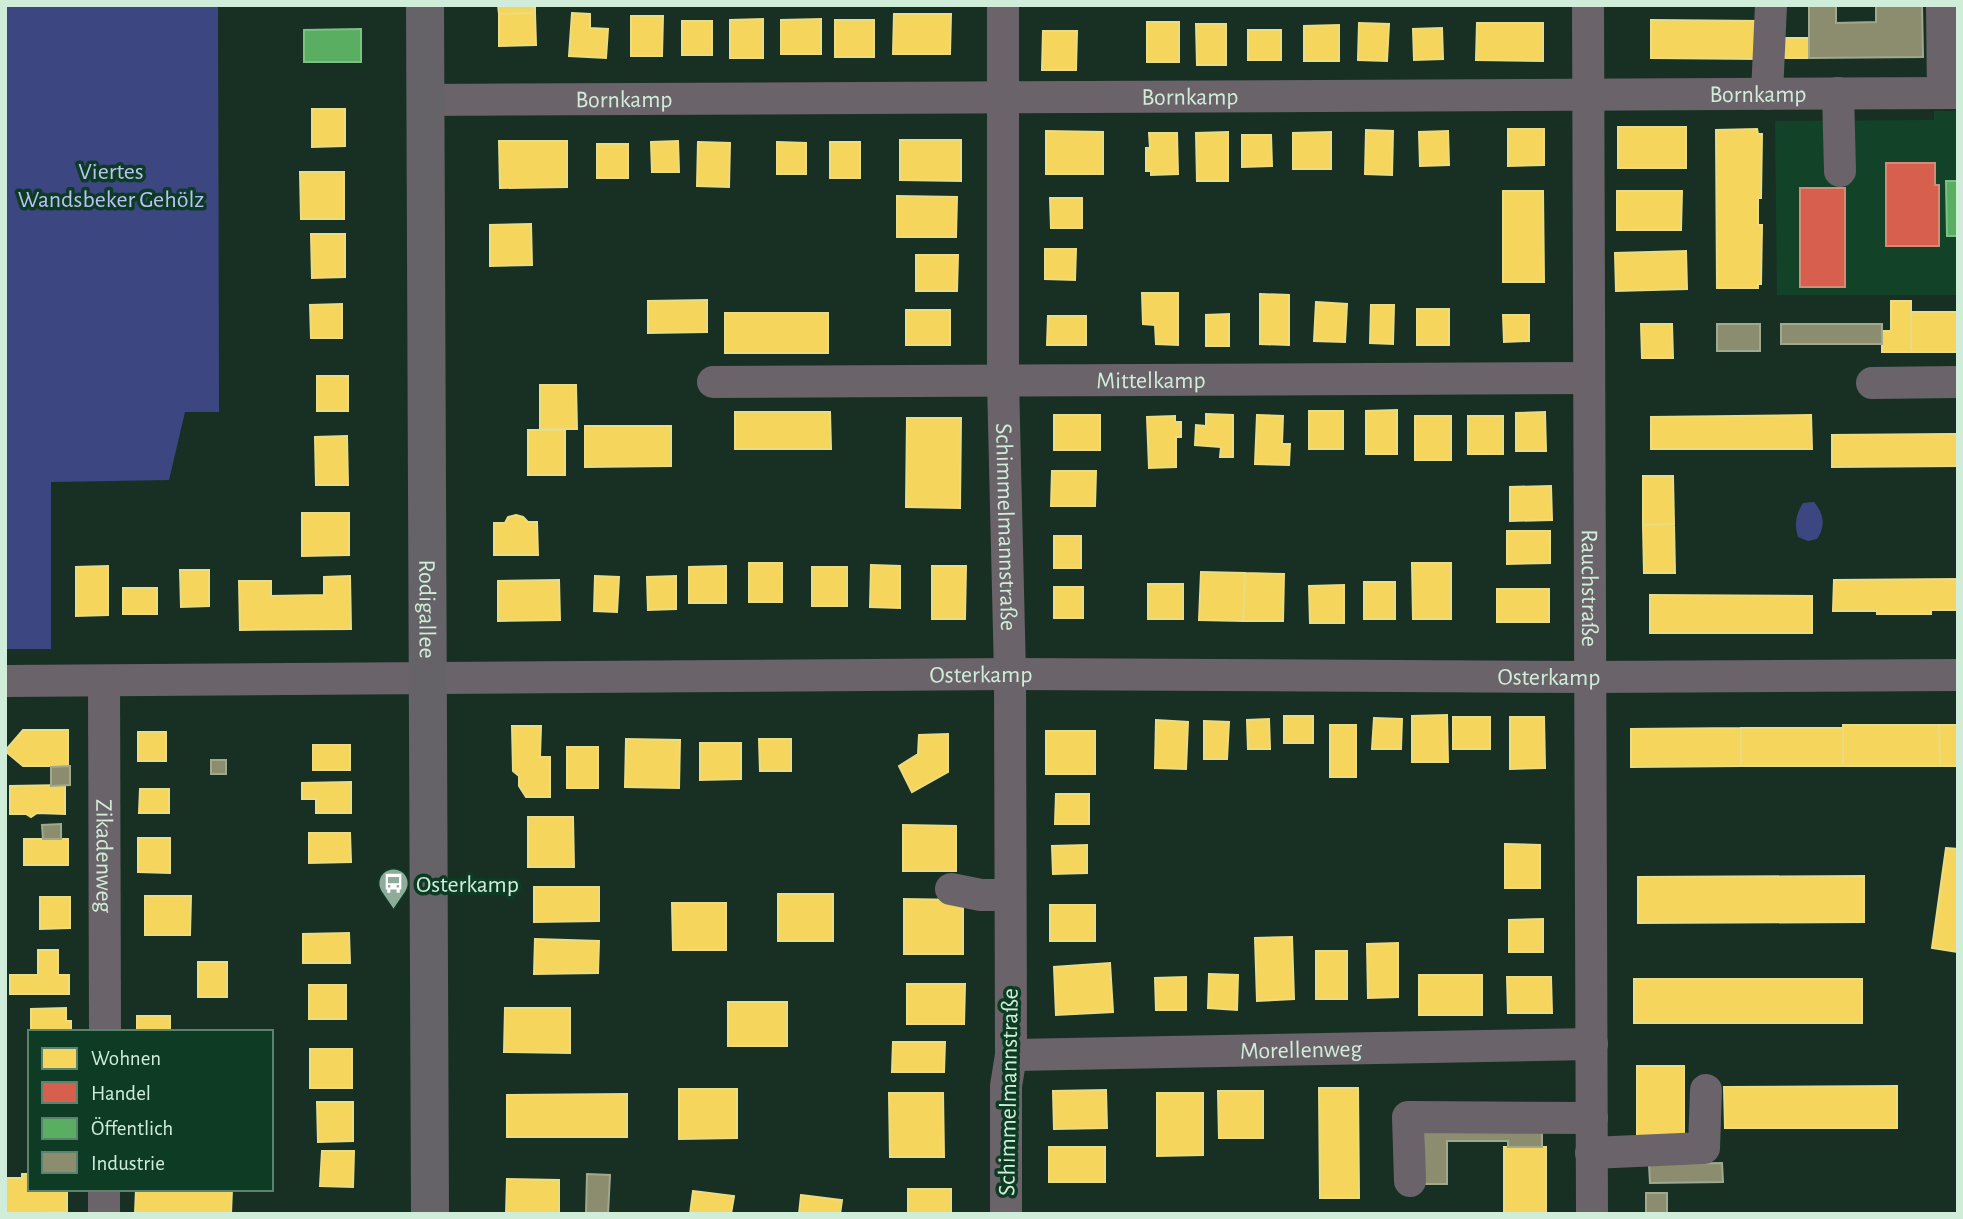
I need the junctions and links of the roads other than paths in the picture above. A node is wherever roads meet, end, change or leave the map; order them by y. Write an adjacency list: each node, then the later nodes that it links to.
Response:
1 (425, 5): 11 (main road, Rodigallee)
2 (1003, 5): 10 (street, Schimmelmannstraße)
3 (1588, 5): 9 (street, Rauchstraße)
4 (1771, 5): 8 (street)
5 (1941, 5): 7 (street)
6 (1838, 93): 7 (street, Bornkamp); 8 (street, Bornkamp); 12 (street)
7 (1950, 93)
8 (1767, 94): 9 (street, Bornkamp)
9 (1588, 95): 10 (street, Bornkamp); 13 (street, Rauchstraße)
10 (1002, 96): 11 (street, Bornkamp); 14 (street, Schimmelmannstraße)
11 (424, 100): 21 (main road, Rodigallee)
12 (1840, 171)
13 (1588, 378): 14 (street, Mittelkamp); 20 (street, Rauchstraße)
14 (1003, 381): 15 (street, Mittelkamp); 18 (street, Schimmelmannstraße)
15 (713, 382)
16 (1958, 382): 17 (street)
17 (1872, 383)
18 (1010, 674): 20 (street, Osterkamp); 21 (street, Osterkamp); 25 (street, Schimmelmannstraße)
19 (1958, 674): 20 (street, Osterkamp)
20 (1590, 677): 27 (street, Rauchstraße)
21 (428, 679): 23 (street, Osterkamp); 35 (main road, Rodigallee)
22 (5, 681): 23 (street, Osterkamp)
23 (104, 681): 26 (street, Zikadenweg)
24 (951, 889): 25 (street)
25 (1010, 895): 28 (street, Schimmelmannstraße)
26 (106, 1030)
27 (1592, 1044): 28 (street, Morellenweg); 30 (street, Rauchstraße)
28 (1011, 1055): 36 (street, Schimmelmannstraße)
29 (1706, 1090): 31 (street)
30 (1592, 1118): 31 (street, Rauchstraße); 32 (street)
31 (1591, 1153): 37 (street, Rauchstraße)
32 (1410, 1181)
33 (104, 1191): 34 (street)
34 (104, 1214)
35 (430, 1214)
36 (1006, 1214)
37 (1592, 1214)

